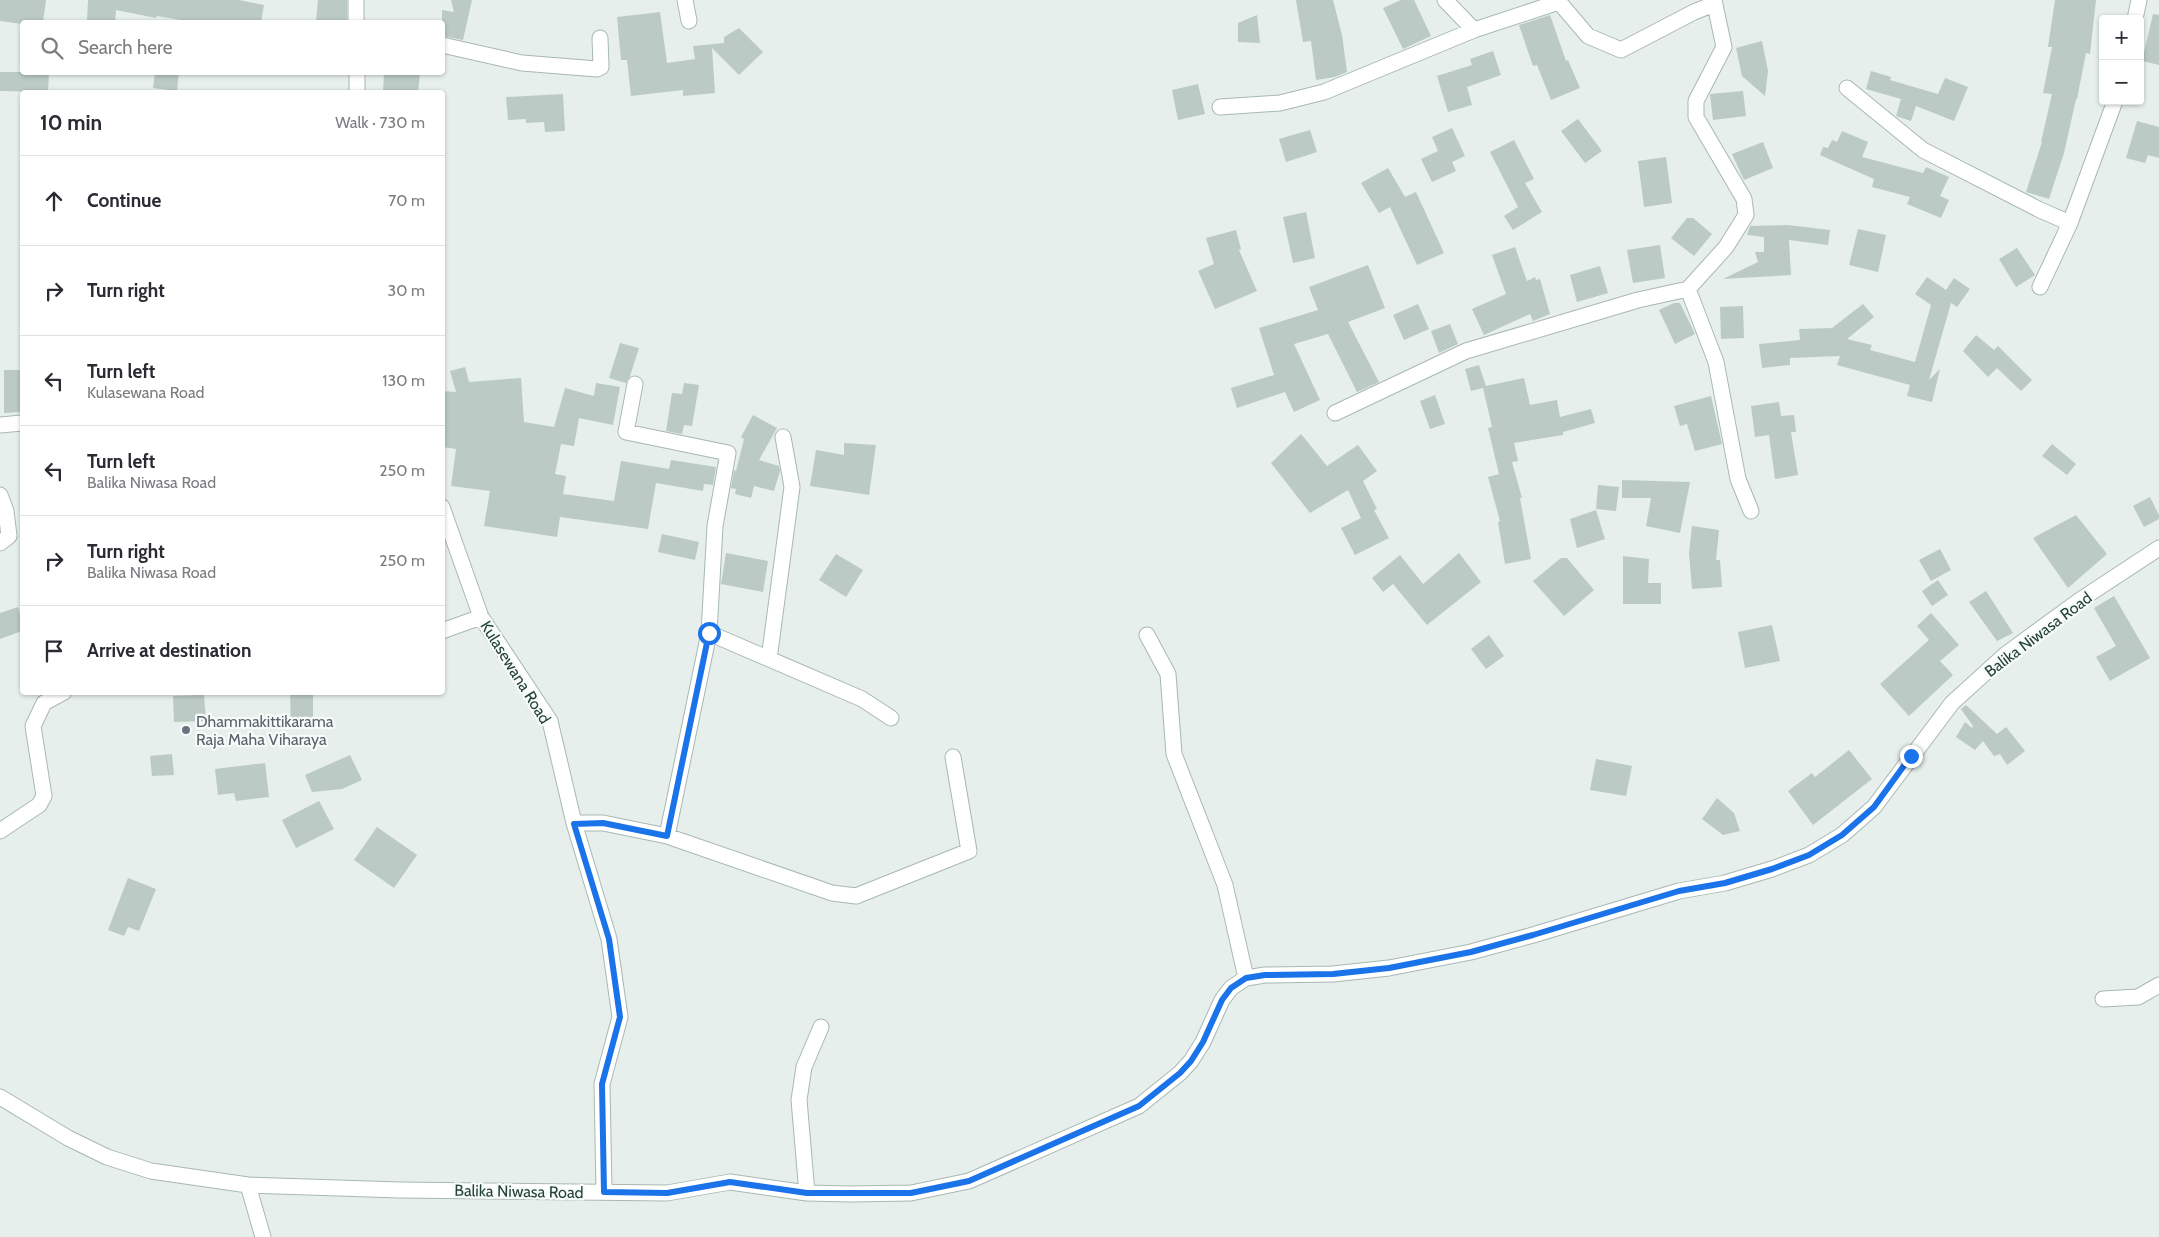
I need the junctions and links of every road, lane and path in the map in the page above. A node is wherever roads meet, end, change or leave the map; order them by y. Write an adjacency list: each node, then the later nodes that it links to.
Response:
1 (356, 0): 8 (street)
2 (686, 0): 9 (street)
3 (1445, 0): 10 (street)
4 (2139, 0): 7 (street)
5 (1558, 1): 6 (street); 10 (street)
6 (1714, 2): 20 (street)
7 (2136, 15)
8 (356, 20)
9 (689, 21)
10 (1474, 30): 17 (street)
11 (600, 38): 12 (street)
12 (445, 46)
13 (357, 75): 15 (street)
14 (1847, 88): 18 (street)
15 (357, 90)
16 (2114, 105): 18 (street)
17 (1220, 107)
18 (2070, 223): 19 (street)
19 (2040, 287)
20 (1688, 289): 22 (street); 27 (street)
21 (635, 384): 33 (street)
22 (1335, 412)
23 (20, 423): 24 (street)
24 (0, 425)
25 (783, 437): 35 (street)
26 (0, 496): 29 (street)
27 (1751, 511)
28 (445, 515): 31 (street, Kulasewana Road)
29 (0, 542)
30 (2159, 548): 42 (street, Balika Niwasa Road)
31 (481, 617): 32 (street); 39 (street, Kulasewana Road)
32 (445, 630)
33 (709, 633): 35 (street); 41 (street)
34 (1147, 635): 42 (street)
35 (769, 659): 37 (street)
36 (59, 695): 40 (street)
37 (891, 718)
38 (953, 757): 41 (street)
39 (574, 824): 41 (street); 48 (street, Kulasewana Road)
40 (0, 831)
41 (667, 836)
42 (1246, 978): 49 (street, Balika Niwasa Road)
43 (2159, 985): 44 (street)
44 (2103, 999)
45 (821, 1027): 49 (street)
46 (0, 1097): 47 (street, Balika Niwasa Road)
47 (248, 1185): 48 (street, Balika Niwasa Road); 50 (street)
48 (604, 1192): 49 (street, Balika Niwasa Road)
49 (807, 1193)
50 (262, 1237)

